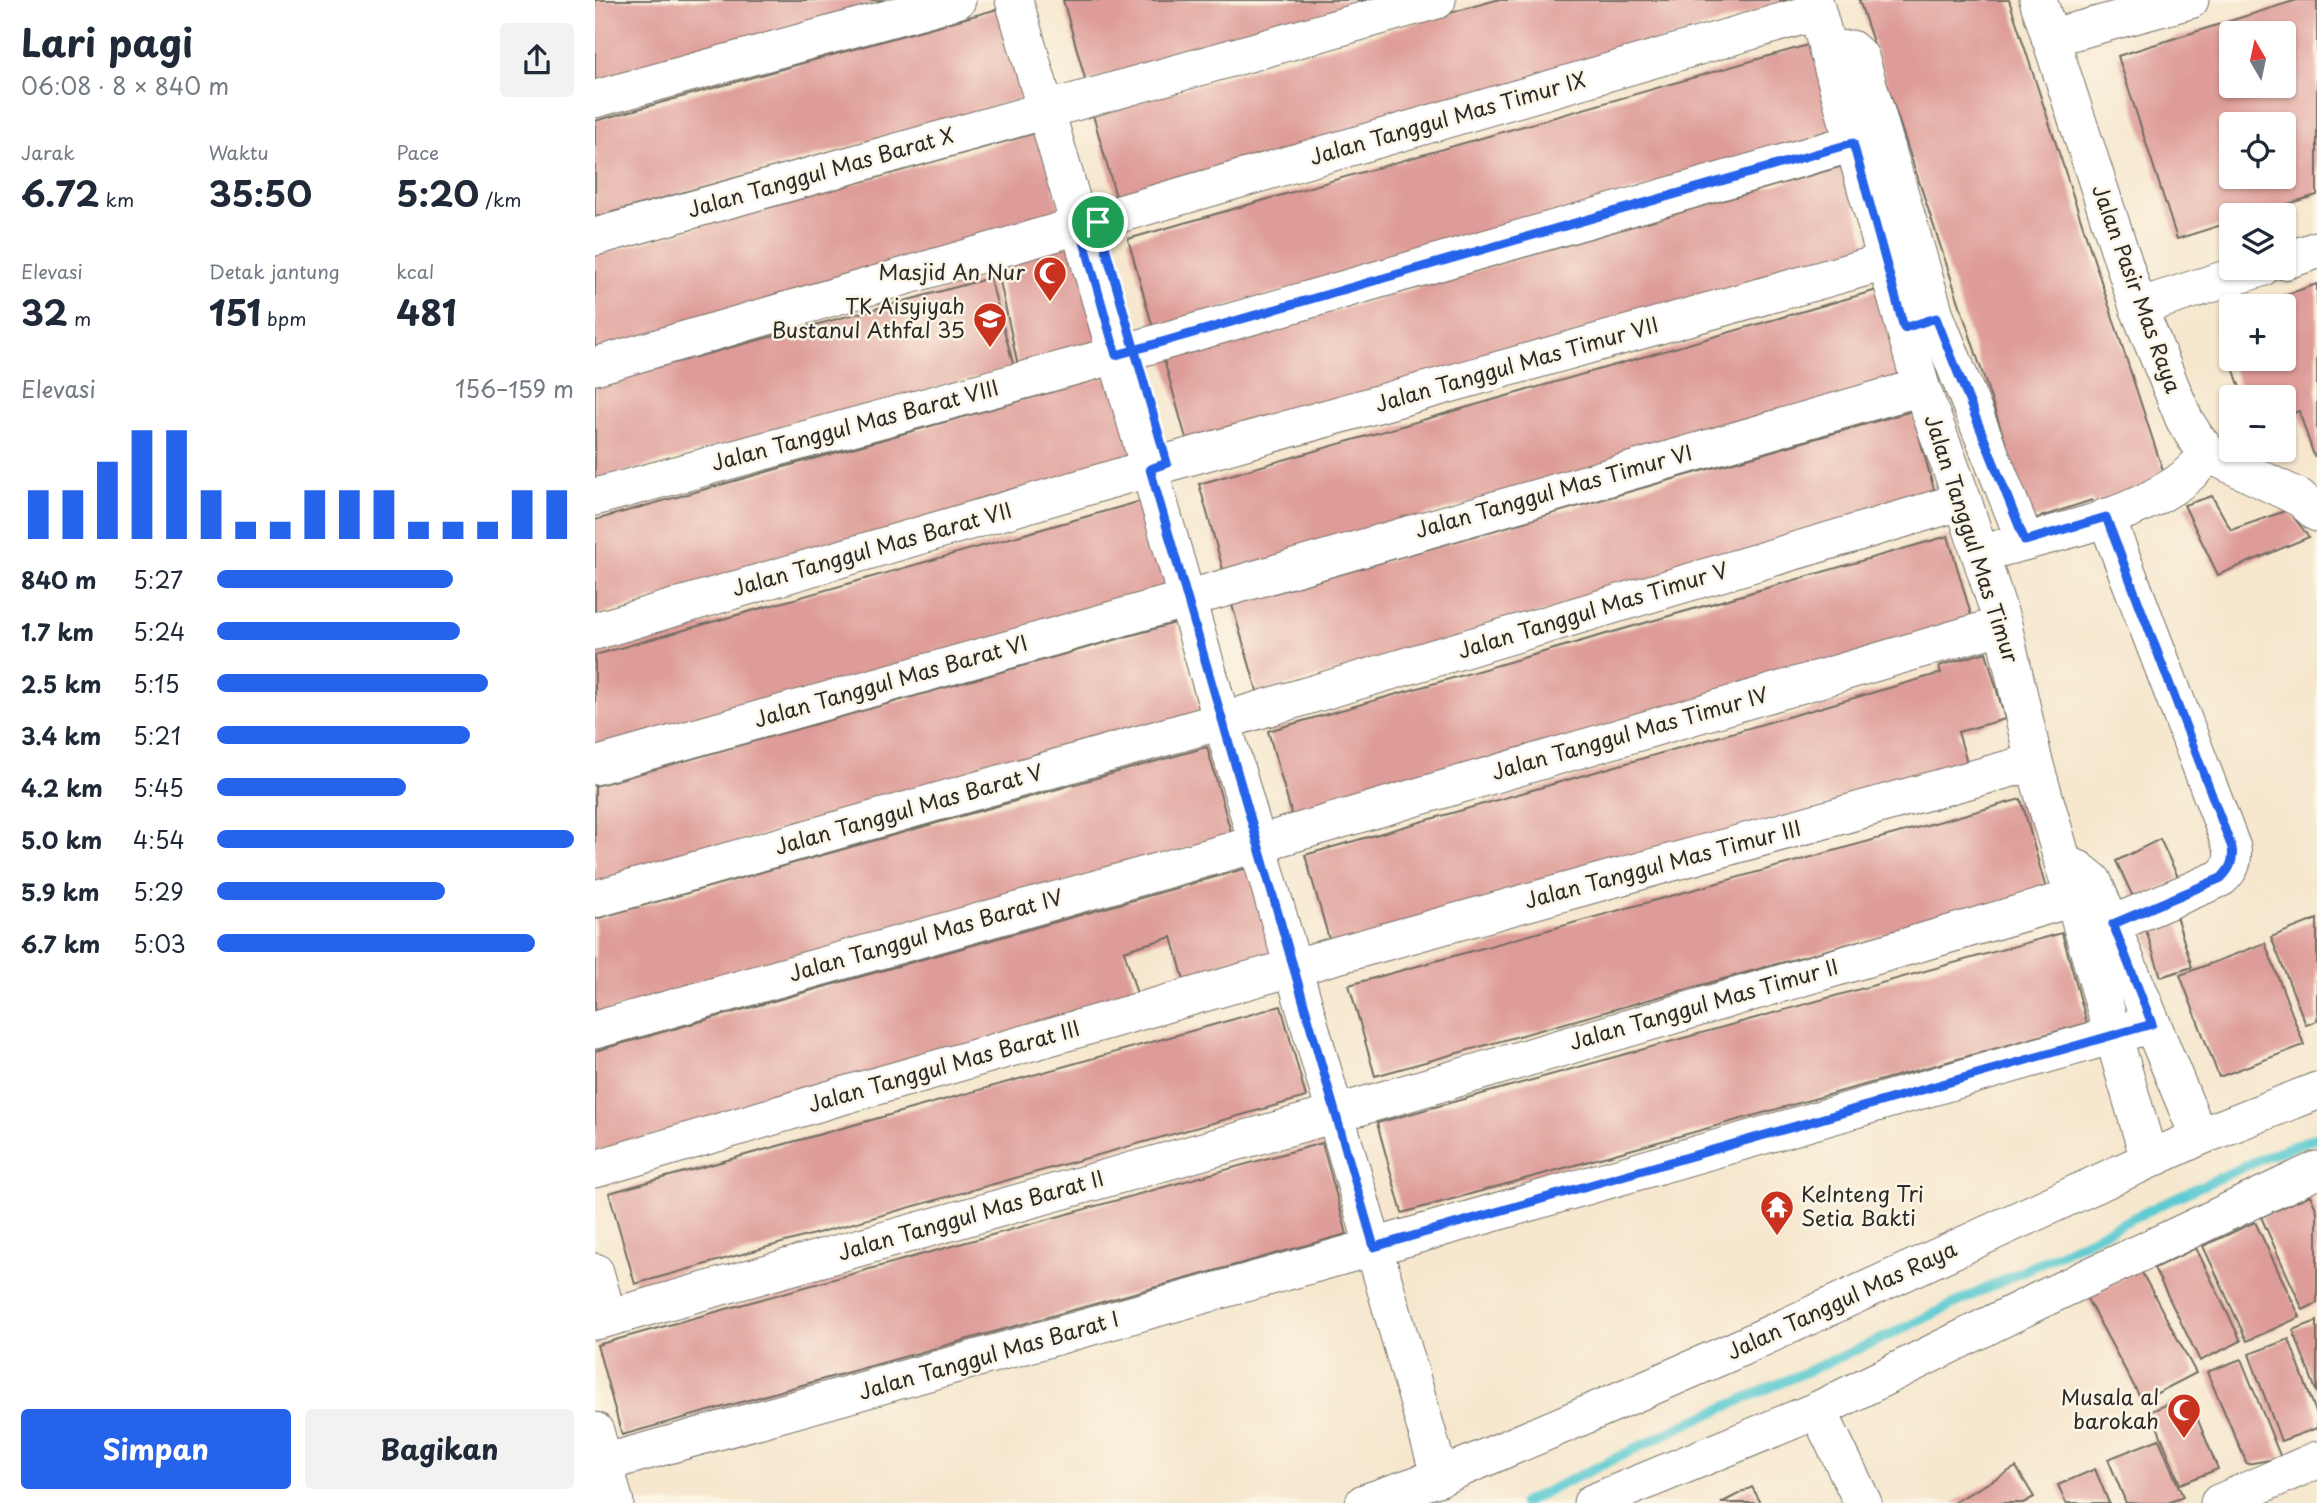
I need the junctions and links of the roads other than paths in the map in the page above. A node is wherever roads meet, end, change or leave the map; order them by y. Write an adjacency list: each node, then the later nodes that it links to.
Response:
1 (957, 0): 10 (street)
2 (1014, 0): 11 (street)
3 (1035, 0): 11 (street)
4 (1437, 0): 11 (street, Jalan Tanggul Mas Barat X)
5 (2038, 0): 8 (street, Jalan Pasir Mas Raya)
6 (2190, 0): 8 (street)
7 (1815, 6): 9 (street, Jalan Tanggul Mas Timur); 13 (street, Jalan Tanggul Mas Timur IX)
8 (2050, 38): 19 (street, Jalan Pasir Mas Raya)
9 (1827, 51): 12 (street, Jalan Tanggul Mas Timur); 20 (street)
10 (595, 99)
11 (1056, 106): 13 (street); 14 (street, Jalan Tanggul Mas Barat X)
12 (1853, 143): 17 (street, Jalan Tanggul Mas Timur); 21 (street, Jalan Tanggul Mas Barat VIII)
13 (1089, 224): 21 (street); 22 (street, Jalan Tanggul Mas Timur IX)
14 (595, 237)
15 (2317, 250): 16 (street)
16 (2296, 257)
17 (1885, 262): 20 (street, Jalan Tanggul Mas Timur); 25 (street, Jalan Tanggul Mas Timur VII)
18 (2223, 280): 19 (street)
19 (2138, 307): 24 (street, Jalan Pasir Mas Raya)
20 (1920, 323): 23 (street, Jalan Tanggul Mas Timur); 30 (street)
21 (1125, 352): 25 (street); 26 (street, Jalan Tanggul Mas Barat VIII)
22 (595, 366)
23 (1921, 387): 27 (street, Jalan Tanggul Mas Timur); 32 (street, Jalan Tanggul Mas Timur VI)
24 (2210, 454): 28 (street, Jalan Pasir Mas Raya); 29 (street)
25 (1158, 466): 32 (street); 34 (street, Jalan Tanggul Mas Barat VII)
26 (595, 497)
27 (1963, 501): 31 (street, Jalan Tanggul Mas Timur); 35 (street, Jalan Tanggul Mas Timur V)
28 (2317, 513)
29 (2106, 517): 30 (street); 41 (street)
30 (2025, 541): 31 (street)
31 (1980, 554): 33 (street, Jalan Tanggul Mas Timur)
32 (1195, 596): 35 (street); 37 (street, Jalan Tanggul Mas Barat VI)
33 (2003, 625): 36 (street, Jalan Tanggul Mas Timur); 38 (street, Jalan Tanggul Mas Timur IV)
34 (595, 631)
35 (1230, 718): 38 (street); 40 (street, Jalan Tanggul Mas Barat V)
36 (2033, 762): 39 (street, Jalan Tanggul Mas Timur); 42 (street, Jalan Tanggul Mas Timur III)
37 (595, 765)
38 (1265, 841): 42 (street); 44 (street, Jalan Tanggul Mas Barat IV)
39 (2068, 881): 41 (street); 45 (street, Jalan Tanggul Mas Timur); 47 (street, Jalan Tanggul Mas Timur II)
40 (595, 899)
41 (2113, 924): 43 (street)
42 (1301, 965): 47 (street); 50 (street, Jalan Tanggul Mas Barat III)
43 (2152, 1024): 45 (street, Jalan Tanggul Mas Barat I); 48 (street)
44 (595, 1030)
45 (2113, 1036): 49 (street, Jalan Tanggul Mas Timur); 52 (street, Jalan Tanggul Mas Barat I)
46 (2317, 1091): 48 (street, Jalan Tanggul Mas Raya)
47 (1343, 1111): 52 (street); 54 (street, Jalan Tanggul Mas Barat II)
48 (2199, 1137): 49 (street, Jalan Tanggul Mas Raya)
49 (2150, 1159): 58 (street, Jalan Tanggul Mas Raya)
50 (595, 1170)
51 (2317, 1170): 55 (street)
52 (1381, 1244): 56 (street, Jalan Tanggul Mas Barat I); 58 (street)
53 (595, 1272): 54 (street)
54 (601, 1319)
55 (1818, 1410): 61 (street); 62 (street)
56 (599, 1447): 59 (street)
57 (2317, 1460): 63 (street)
58 (1447, 1473): 60 (street, Jalan Tanggul Mas Raya)
59 (615, 1503)
60 (1363, 1503)
61 (1592, 1503)
62 (1863, 1503)
63 (2219, 1503)

